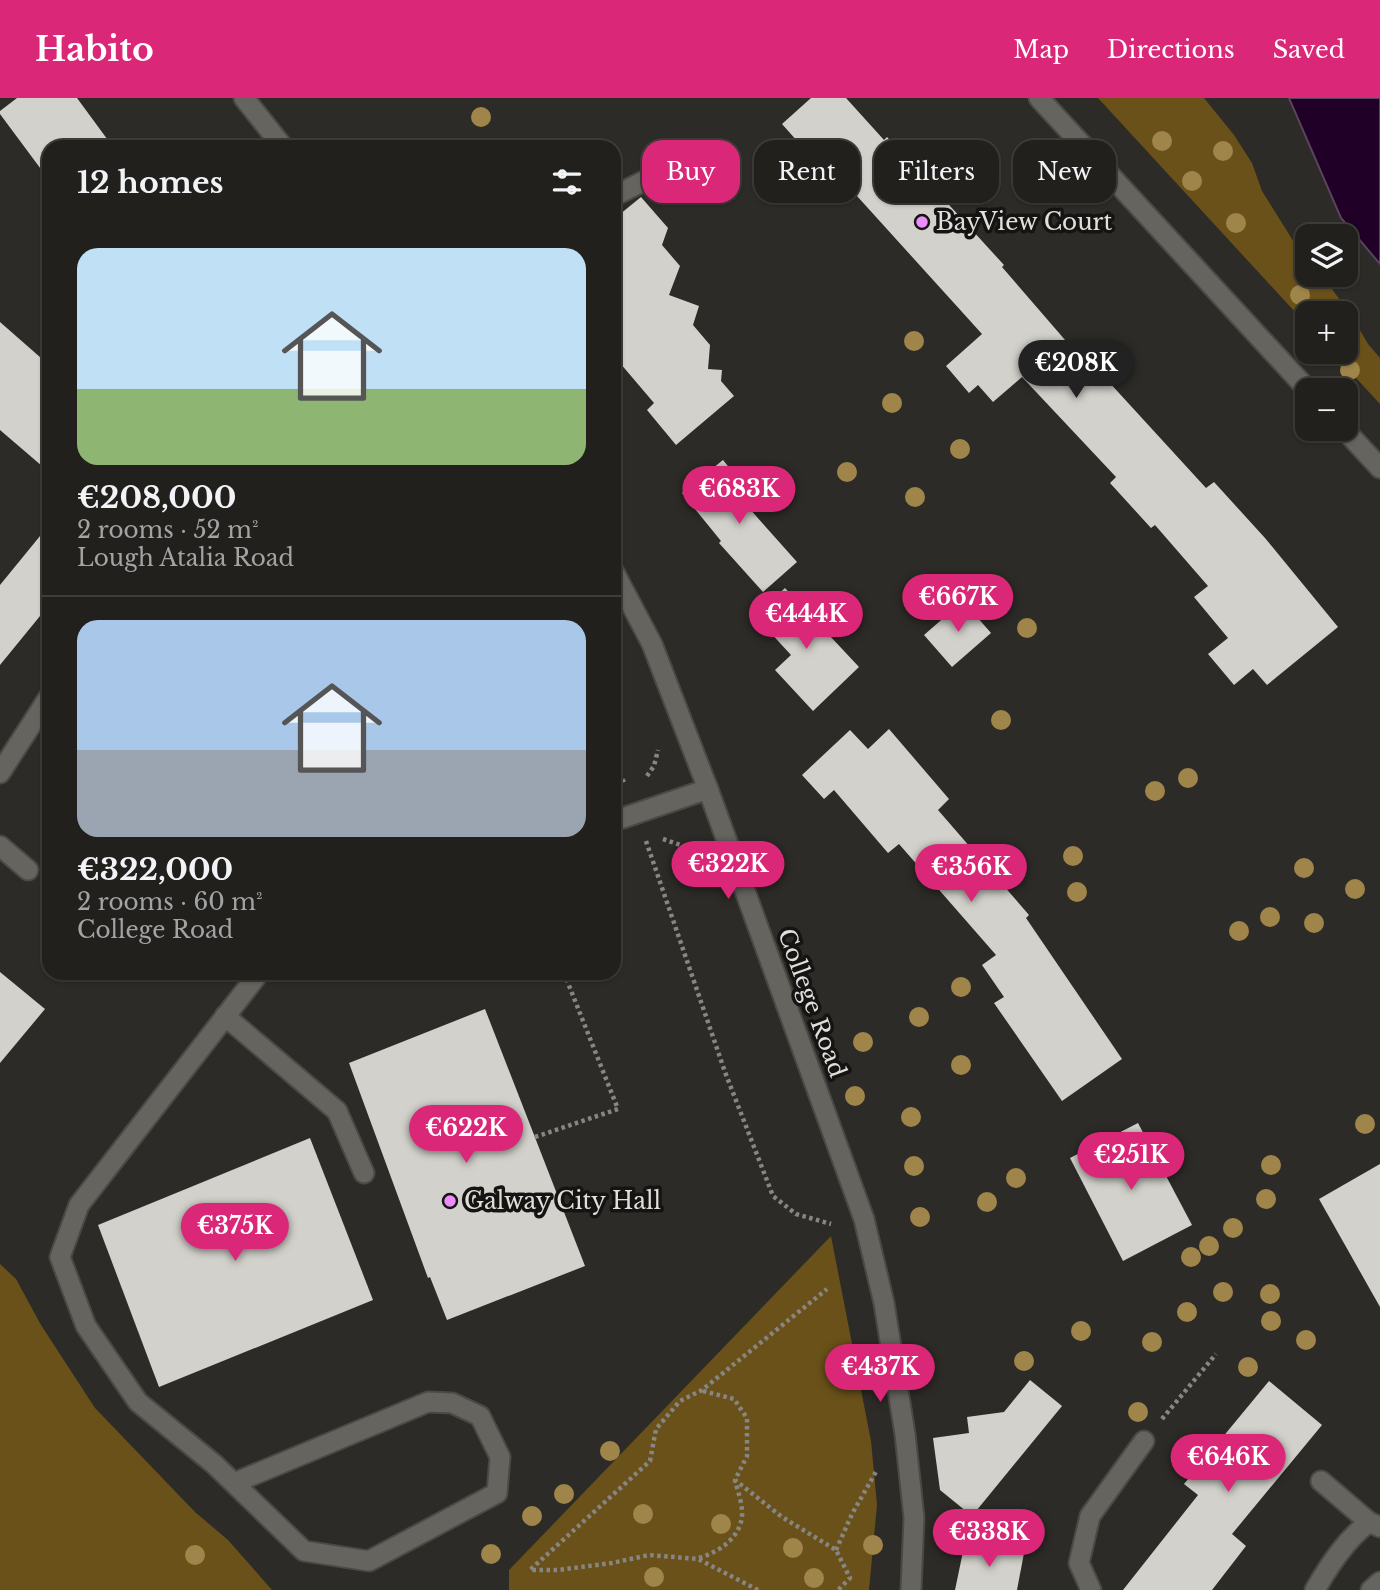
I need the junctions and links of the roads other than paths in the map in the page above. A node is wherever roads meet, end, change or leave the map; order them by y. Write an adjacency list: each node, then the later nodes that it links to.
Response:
1 (244, 98): 3 (main road)
2 (1040, 98): 6 (main road)
3 (277, 140)
4 (642, 182): 5 (main road)
5 (621, 192)
6 (1297, 378)
7 (1355, 441): 8 (main road)
8 (1380, 468)
9 (621, 585): 12 (main road, College Road)
10 (42, 708): 11 (main road)
11 (0, 773)
12 (708, 789): 13 (main road); 24 (main road, College Road)
13 (621, 819)
14 (0, 846): 15 (main road)
15 (28, 870)
16 (253, 980): 17 (main road)
17 (225, 1016): 18 (main road); 21 (main road)
18 (364, 1173)
19 (1144, 1441): 25 (main road)
20 (1321, 1481): 22 (main road)
21 (234, 1483): 21 (main road)
22 (1375, 1524): 26 (main road)
23 (1380, 1582): 27 (main road)
24 (911, 1590)
25 (1091, 1590)
26 (1315, 1590)
27 (1371, 1590)

